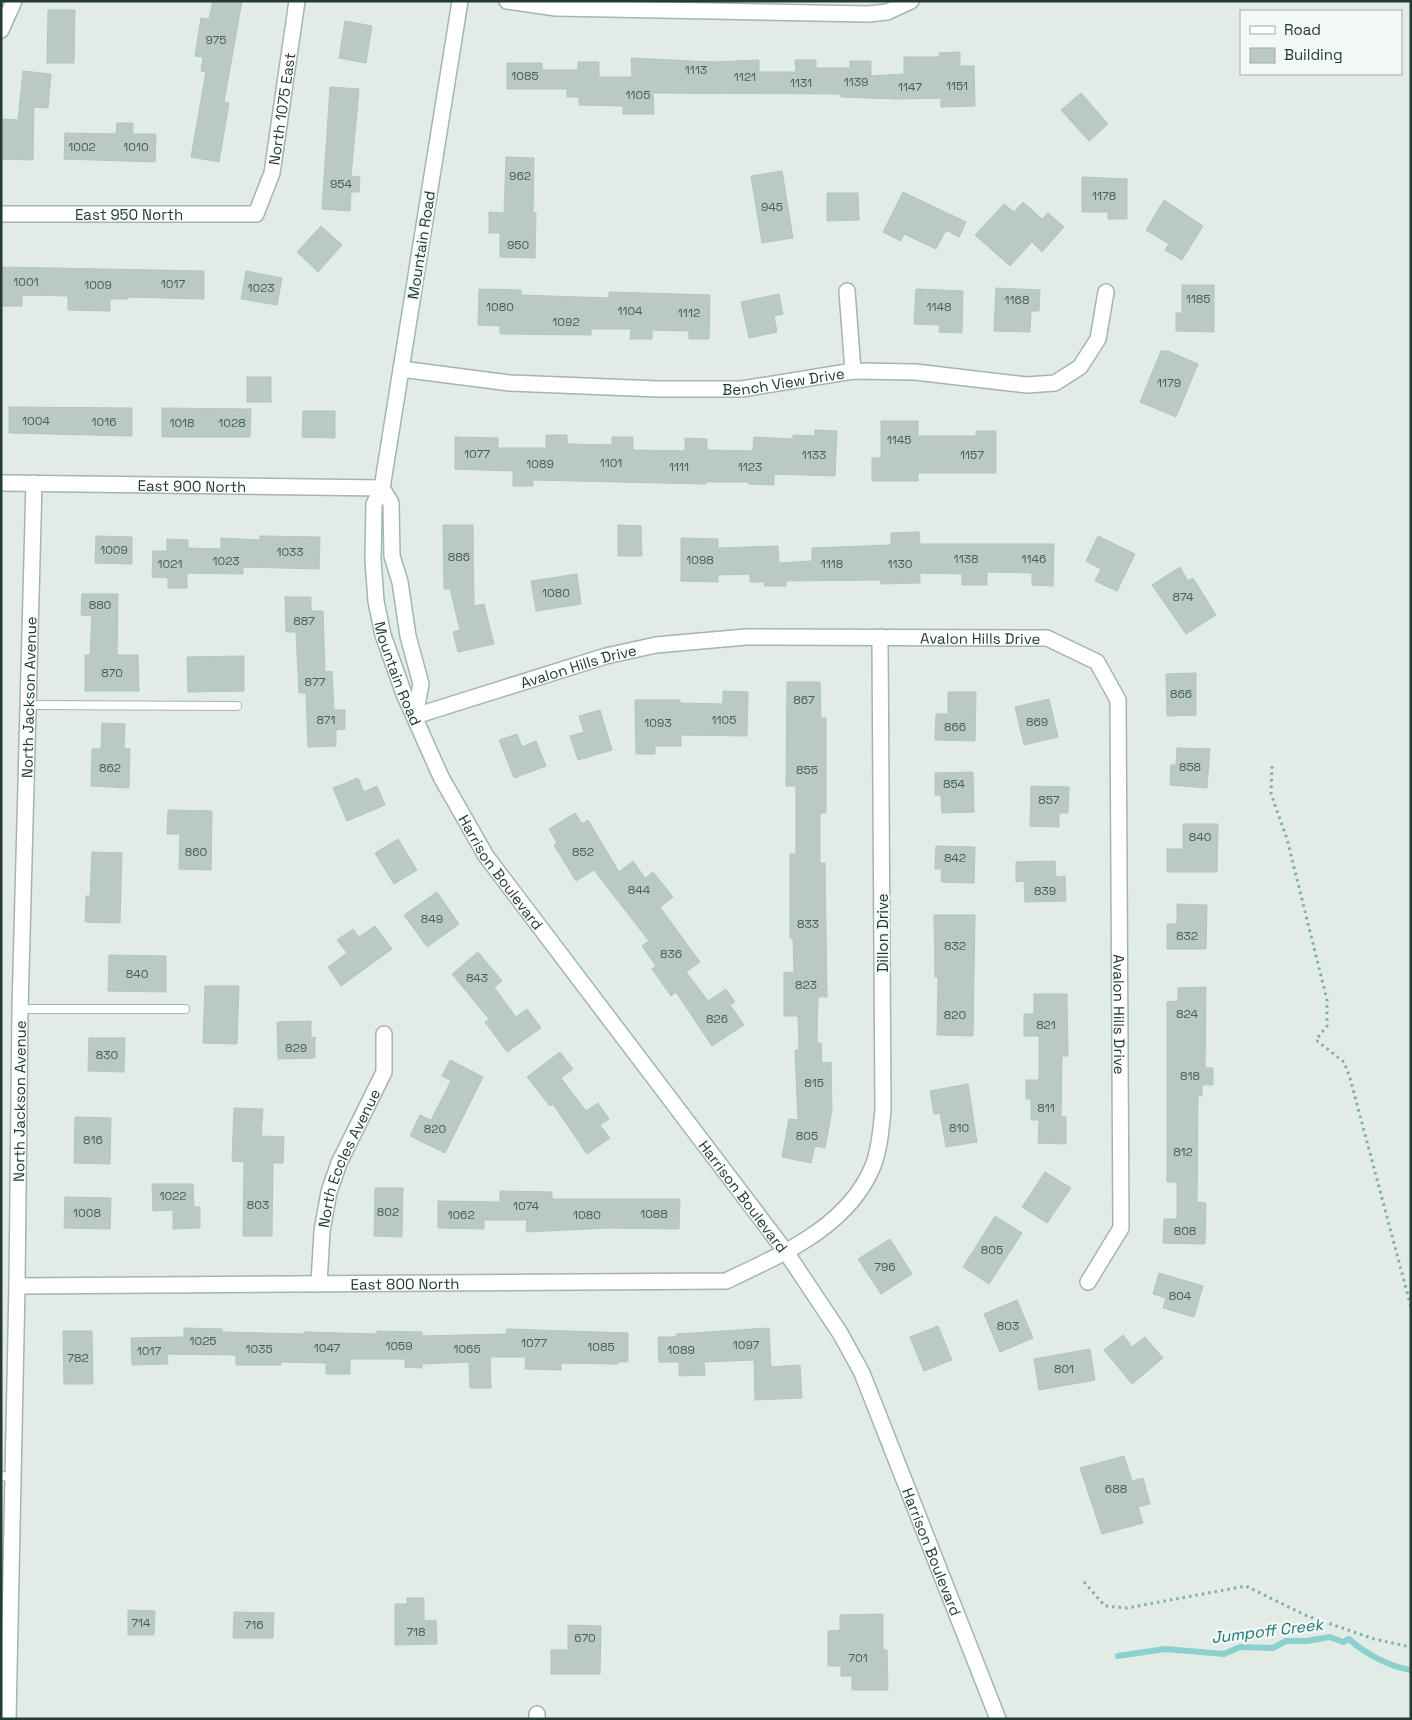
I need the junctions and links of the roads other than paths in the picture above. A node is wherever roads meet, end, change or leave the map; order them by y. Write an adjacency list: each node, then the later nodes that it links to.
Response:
1 (14, 1): 6 (street)
2 (297, 1): 8 (street, North 1075 East)
3 (460, 1): 11 (street, Mountain Road)
4 (507, 1): 5 (street)
5 (911, 1)
6 (1, 30)
7 (1, 214): 8 (street, East 950 North)
8 (256, 214)
9 (846, 291): 12 (street)
10 (1106, 292): 12 (street, Bench View Drive)
11 (401, 369): 12 (street, Bench View Drive); 15 (street, Mountain Road)
12 (853, 371)
13 (1, 483): 14 (street, East 900 North)
14 (34, 484): 15 (street, East 900 North); 17 (street, North Jackson Avenue)
15 (382, 488): 19 (street, Mountain Road); 19 (street, Mountain Road)
16 (880, 637): 19 (street, Avalon Hills Drive); 23 (street, Dillon Drive); 24 (street, Avalon Hills Drive)
17 (28, 705): 18 (lane); 20 (street, North Jackson Avenue)
18 (238, 706)
19 (415, 716): 23 (street, Harrison Boulevard)
20 (20, 1009): 21 (lane); 26 (street, North Jackson Avenue)
21 (185, 1009)
22 (384, 1034): 25 (street, North Eccles Avenue)
23 (786, 1252): 25 (street, East 800 North); 29 (street, Harrison Boulevard)
24 (1088, 1282)
25 (319, 1284): 26 (street, East 800 North)
26 (17, 1286): 27 (street, North Jackson Avenue)
27 (7, 1476): 28 (street, North Jackson Avenue)
28 (8, 1719)
29 (998, 1719)

